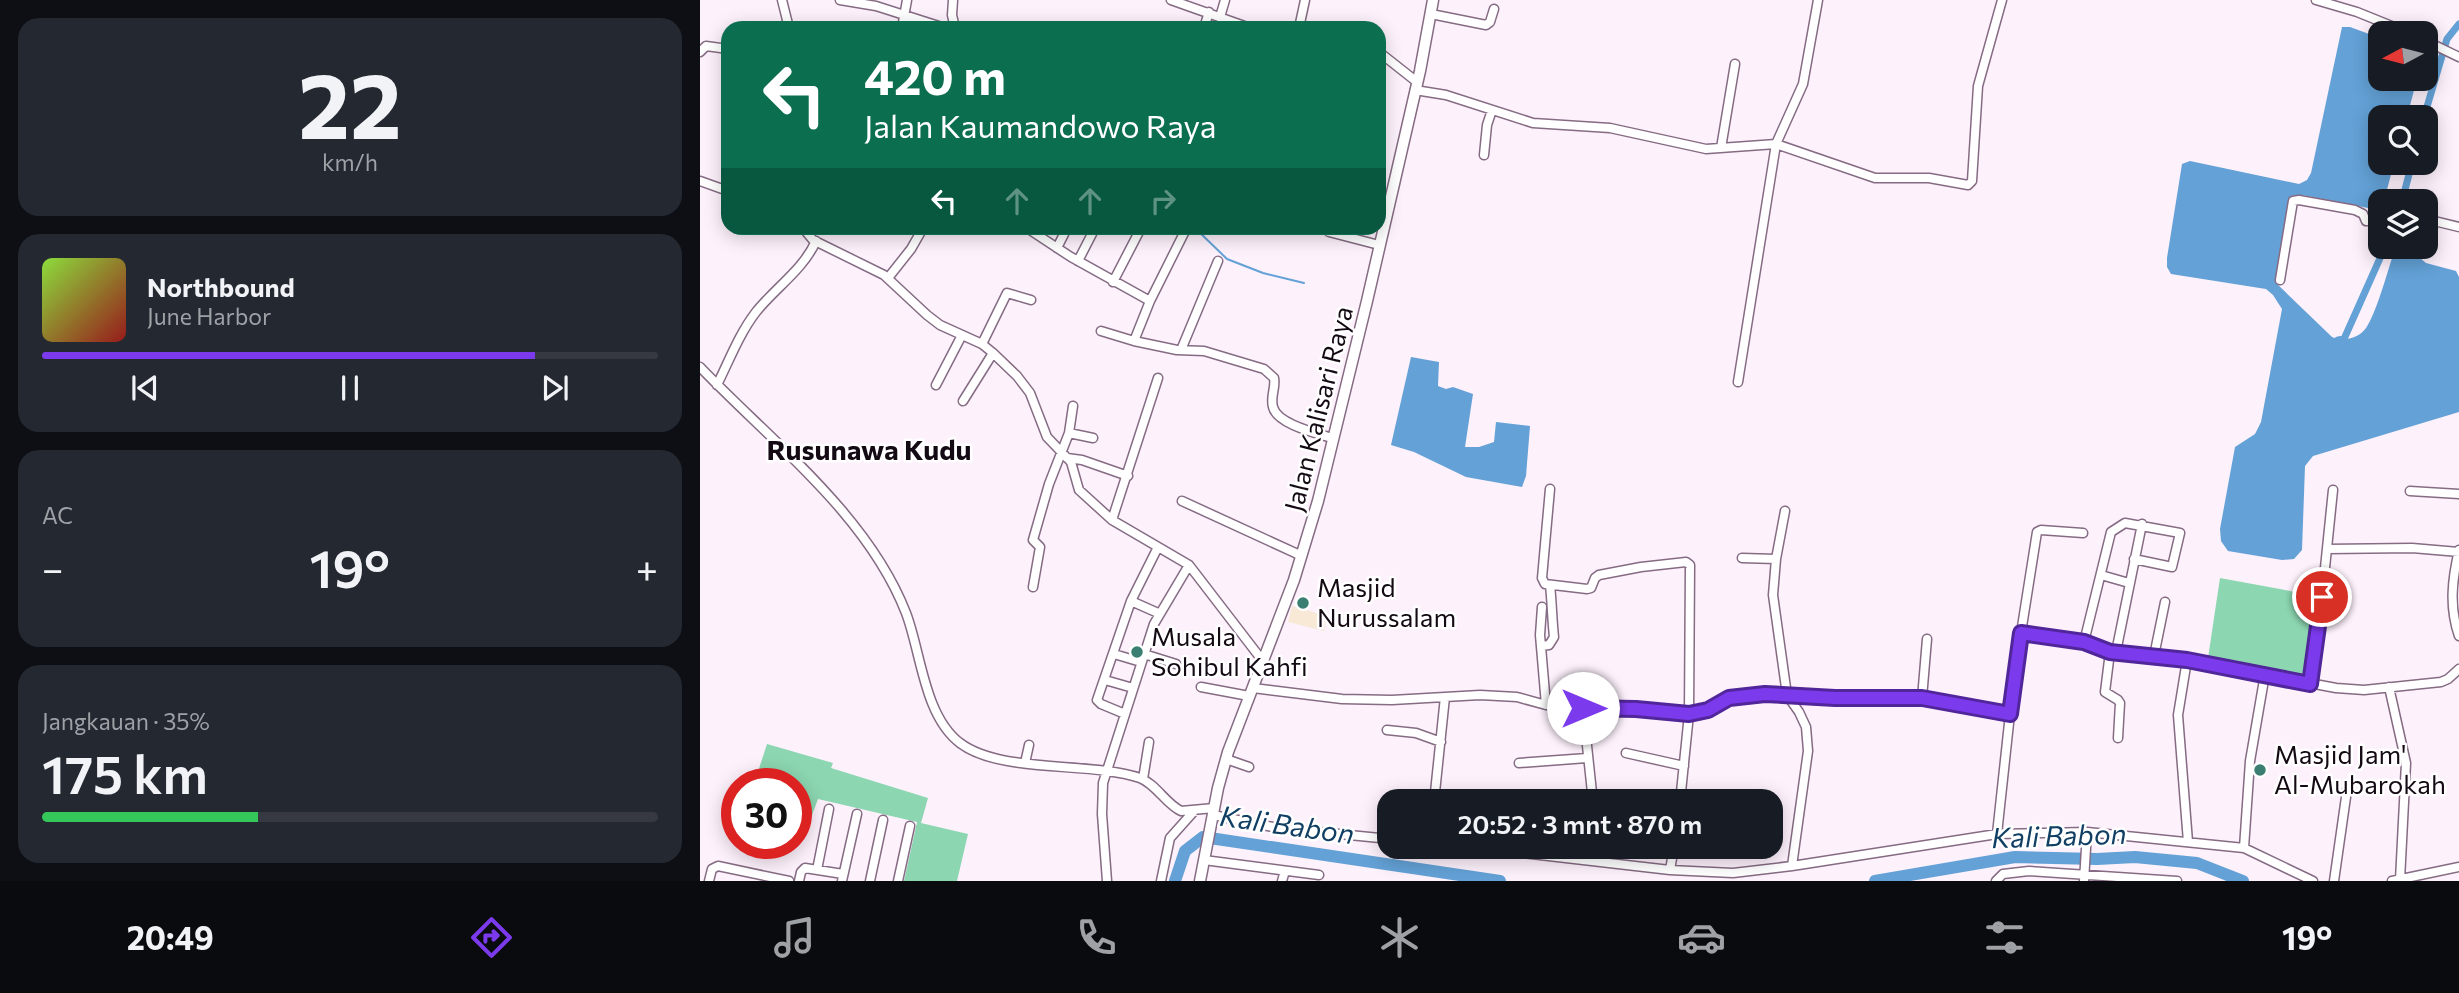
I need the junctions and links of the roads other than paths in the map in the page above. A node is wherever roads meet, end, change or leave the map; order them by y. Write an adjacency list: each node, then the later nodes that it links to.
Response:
1 (782, 0): 17 (street)
2 (839, 0): 15 (street)
3 (907, 0): 15 (street)
4 (953, 0): 20 (street)
5 (1171, 0): 13 (street)
6 (1225, 0): 16 (street)
7 (1306, 0): 23 (street)
8 (1433, 0): 14 (street, Jalan Kalisari Raya)
9 (1818, 0): 33 (street)
10 (2002, 0): 33 (street)
11 (2316, 0): 24 (street)
12 (1494, 9): 14 (street)
13 (1209, 12): 16 (street); 21 (street)
14 (1431, 14): 31 (street, Jalan Kalisari Raya)
15 (904, 16): 18 (street); 19 (street)
16 (1220, 17): 22 (street)
17 (787, 21)
18 (903, 21)
19 (921, 21)
20 (953, 21)
21 (1206, 21)
22 (1231, 21)
23 (1300, 21)
24 (2379, 21)
25 (2438, 47): 28 (street)
26 (721, 48): 27 (street)
27 (700, 52)
28 (2457, 57)
29 (1386, 58): 31 (street)
30 (1735, 64): 34 (street)
31 (1416, 86): 32 (street); 38 (street, Jalan Kalisari Raya)
32 (1492, 110): 34 (street); 35 (street)
33 (1776, 144): 34 (street); 69 (street)
34 (1721, 148)
35 (1483, 155)
36 (700, 181): 37 (street)
37 (721, 188)
38 (1386, 215)
39 (2368, 220): 57 (street)
40 (2438, 222): 41 (street)
41 (2459, 227)
42 (810, 235): 51 (street)
43 (919, 235): 56 (street)
44 (1038, 235): 53 (street)
45 (1064, 235): 53 (street)
46 (1091, 235): 54 (street)
47 (1137, 235): 58 (street)
48 (1183, 235): 60 (street)
49 (1341, 235): 52 (street)
50 (1381, 235): 52 (street, Jalan Kalisari Raya)
51 (816, 241): 56 (street); 70 (street)
52 (1379, 245): 76 (street, Jalan Kalisari Raya)
53 (1057, 248): 54 (street)
54 (1078, 261): 58 (street)
55 (1218, 261): 65 (street)
56 (888, 278): 62 (street)
57 (2280, 280)
58 (1113, 282): 60 (street)
59 (1031, 300): 64 (street)
60 (1150, 301): 63 (street)
61 (1101, 331): 63 (street)
62 (962, 335): 64 (street); 71 (street)
63 (1135, 341): 65 (street)
64 (982, 344): 66 (street)
65 (1181, 350): 76 (street)
66 (993, 353): 72 (street); 77 (street)
67 (700, 367): 70 (street)
68 (1158, 378): 78 (street)
69 (1738, 382)
70 (717, 385): 140 (street)
71 (936, 385)
72 (963, 401)
73 (1073, 406): 74 (street)
74 (1069, 433): 75 (street); 77 (street)
75 (1093, 438)
76 (1332, 438): 91 (street, Jalan Kalisari Raya)
77 (1065, 455): 78 (street); 85 (street); 99 (street)
78 (1128, 476): 85 (street)
79 (1550, 489): 98 (street)
80 (2333, 490): 89 (street)
81 (2410, 491): 82 (street)
82 (2459, 494)
83 (1182, 501): 91 (street)
84 (1785, 511): 93 (street)
85 (1112, 520): 88 (street)
86 (2142, 524): 94 (street); 94 (street); 96 (street)
87 (2083, 533): 104 (street)
88 (1158, 547): 95 (street); 100 (street)
89 (2327, 549): 90 (street); 119 (street)
90 (2459, 551): 105 (street)
91 (1302, 556): 113 (street, Jalan Kalisari Raya)
92 (1742, 558): 93 (street)
93 (1776, 559): 124 (street)
94 (2134, 559): 97 (street)
95 (1189, 565): 103 (street); 113 (street)
96 (2101, 576): 97 (street); 107 (street)
97 (2129, 583): 109 (street)
98 (1550, 585): 108 (street); 130 (street)
99 (1033, 587)
100 (1131, 601): 103 (street); 110 (street)
101 (2165, 602): 111 (street)
102 (1542, 607): 108 (street)
103 (1158, 613): 112 (street)
104 (2021, 633): 107 (street); 131 (street)
105 (2459, 636)
106 (1927, 639): 126 (street)
107 (2084, 642): 109 (street)
108 (1541, 646): 127 (street)
109 (2113, 652): 111 (street); 133 (street)
110 (1114, 654): 112 (street); 118 (street)
111 (2154, 656): 114 (street)
112 (1143, 658): 115 (street); 122 (street)
113 (1262, 660): 123 (street, Jalan Kalisari Raya)
114 (2187, 660): 117 (street); 159 (street)
115 (1175, 664)
116 (2459, 669): 121 (street)
117 (2265, 674): 119 (street); 160 (street)
118 (1105, 680): 122 (street); 129 (street)
119 (2310, 684): 121 (street)
120 (1202, 687): 123 (street)
121 (2389, 687): 173 (street)
122 (1133, 688): 129 (street)
123 (1251, 692): 125 (street); 139 (street, Jalan Kalisari Raya)
124 (1787, 695): 126 (street); 130 (street); 165 (street)
125 (1445, 697): 127 (street); 135 (street)
126 (1922, 698): 131 (street)
127 (1546, 705): 128 (street)
128 (1583, 708): 130 (street); 138 (street)
129 (1125, 713): 144 (street)
130 (1689, 714): 142 (street)
131 (2010, 714): 157 (street)
132 (1387, 730): 135 (street)
133 (2118, 738)
134 (1149, 742): 145 (street)
135 (1441, 742): 146 (street)
136 (1029, 744): 140 (street)
137 (1626, 753): 142 (street)
138 (1587, 758): 141 (street); 147 (street)
139 (1226, 760): 143 (street); 153 (street, Jalan Kalisari Raya)
140 (1025, 762): 144 (street)
141 (1519, 763)
142 (1684, 766): 148 (street)
143 (1249, 767)
144 (1107, 772): 145 (street); 179 (street)
145 (1143, 779): 151 (street)
146 (1436, 789)
147 (1591, 789)
148 (1681, 789)
149 (2347, 790): 186 (street)
150 (829, 809): 167 (street)
151 (1195, 810): 153 (street); 180 (street)
152 (857, 814): 172 (street)
153 (1213, 814): 158 (street); 161 (street, Jalan Kalisari Raya)
154 (883, 820): 177 (street)
155 (910, 825): 178 (street)
156 (2087, 833): 157 (street); 159 (street); 171 (street)
157 (1997, 834): 165 (street)
158 (1377, 838)
159 (2188, 842): 160 (street)
160 (2244, 848): 185 (street)
161 (1205, 856): 169 (street); 181 (street, Jalan Kalisari Raya)
162 (1582, 859): 164 (street)
163 (1672, 859): 168 (street)
164 (1601, 861): 168 (street)
165 (1792, 866): 168 (street)
166 (2459, 867): 173 (street)
167 (817, 870): 172 (street); 176 (street)
168 (1670, 870)
169 (1285, 871): 170 (street); 182 (street)
170 (1318, 875)
171 (2084, 878): 183 (street); 184 (street)
172 (844, 879)
173 (2396, 880)
174 (709, 881): 175 (street)
175 (789, 881)
176 (799, 881)
177 (870, 881)
178 (898, 881)
179 (1107, 881)
180 (1161, 881)
181 (1200, 881)
182 (1282, 881)
183 (1996, 881)
184 (2177, 881)
185 (2313, 881)
186 (2334, 881)

